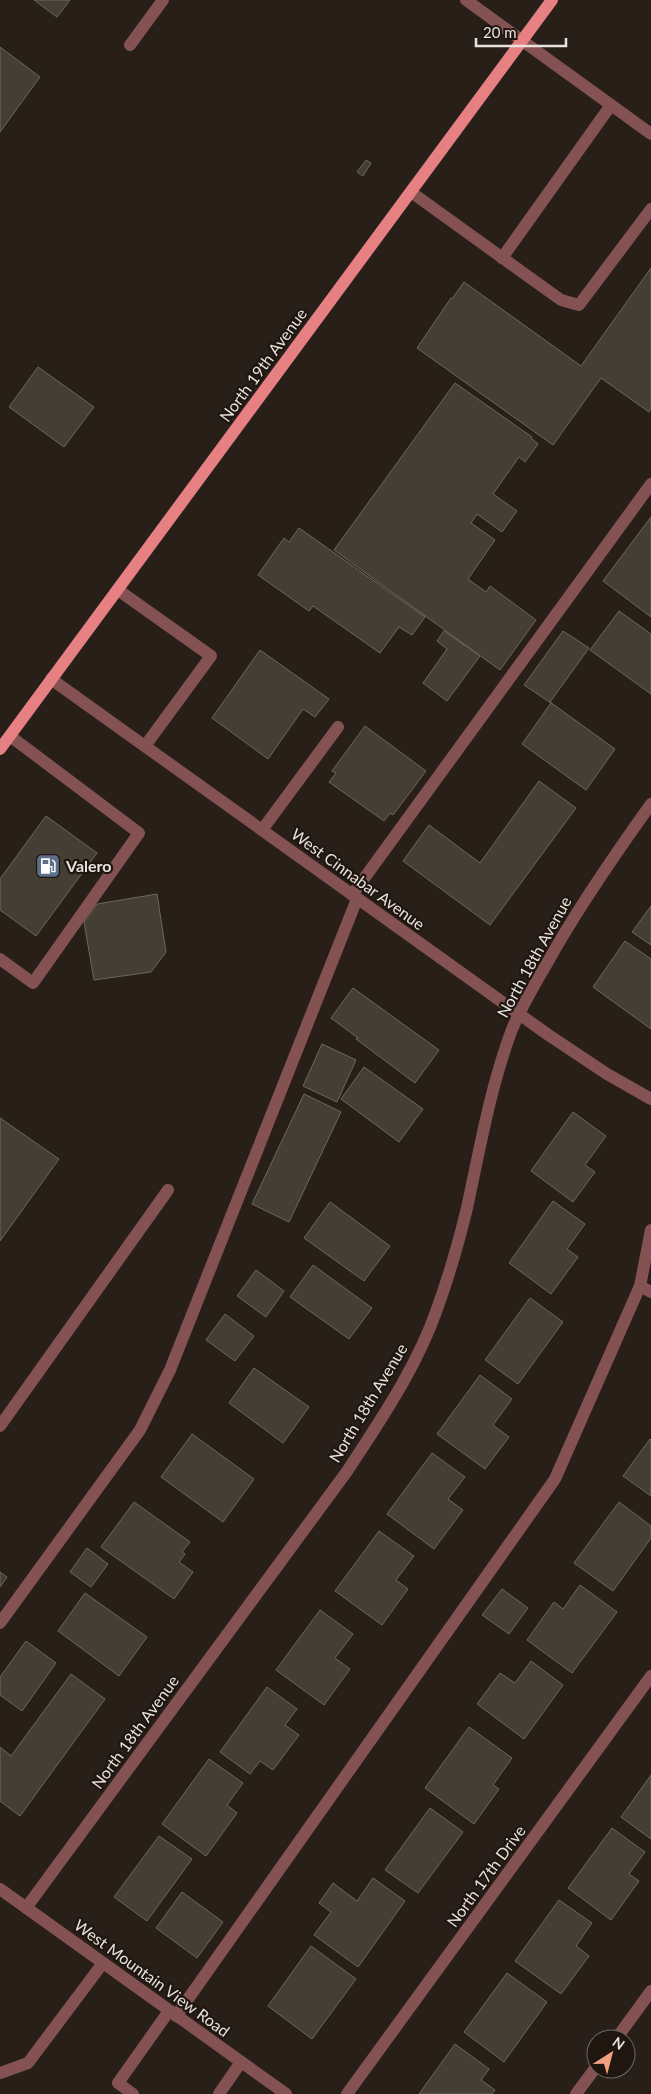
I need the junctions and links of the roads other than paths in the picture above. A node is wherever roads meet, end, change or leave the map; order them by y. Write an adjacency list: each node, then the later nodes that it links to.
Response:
1 (163, 0): 5 (street)
2 (466, 0): 4 (street)
3 (552, 0): 4 (main road, North 19th Avenue)
4 (523, 41): 6 (street); 8 (main road, North 19th Avenue)
5 (130, 45)
6 (611, 105): 7 (street); 10 (street)
7 (651, 134)
8 (410, 192): 10 (street); 12 (main road, North 19th Avenue)
9 (651, 209): 10 (street)
10 (502, 258)
11 (651, 484): 20 (street)
12 (118, 590): 13 (main road, North 19th Avenue); 16 (street)
13 (51, 679): 15 (main road, North 19th Avenue); 16 (street, West Cinnabar Avenue)
14 (338, 727): 19 (street)
15 (10, 736): 17 (main road, North 19th Avenue); 21 (street)
16 (145, 746): 19 (street, West Cinnabar Avenue)
17 (0, 749)
18 (651, 804): 22 (street, North 18th Avenue)
19 (262, 830): 20 (street, West Cinnabar Avenue)
20 (355, 897): 22 (street, West Cinnabar Avenue); 28 (street)
21 (0, 959)
22 (520, 1014): 23 (street, West Cinnabar Avenue); 31 (street, North 18th Avenue)
23 (651, 1098)
24 (168, 1190): 27 (street)
25 (651, 1230): 26 (street)
26 (645, 1289): 34 (street)
27 (0, 1426)
28 (0, 1623)
29 (651, 1676): 42 (street, North 17th Drive)
30 (0, 1889): 31 (street, West Mountain View Road)
31 (26, 1908): 32 (street, West Mountain View Road)
32 (103, 1963): 34 (street, West Mountain View Road); 37 (street)
33 (651, 1991): 35 (street)
34 (173, 2013): 36 (street, West Mountain View Road); 39 (street)
35 (623, 2029)
36 (241, 2062): 40 (street); 41 (street, West Mountain View Road)
37 (0, 2073)
38 (587, 2079): 43 (street)
39 (133, 2094)
40 (218, 2094)
41 (286, 2094)
42 (347, 2094)
43 (576, 2094)

